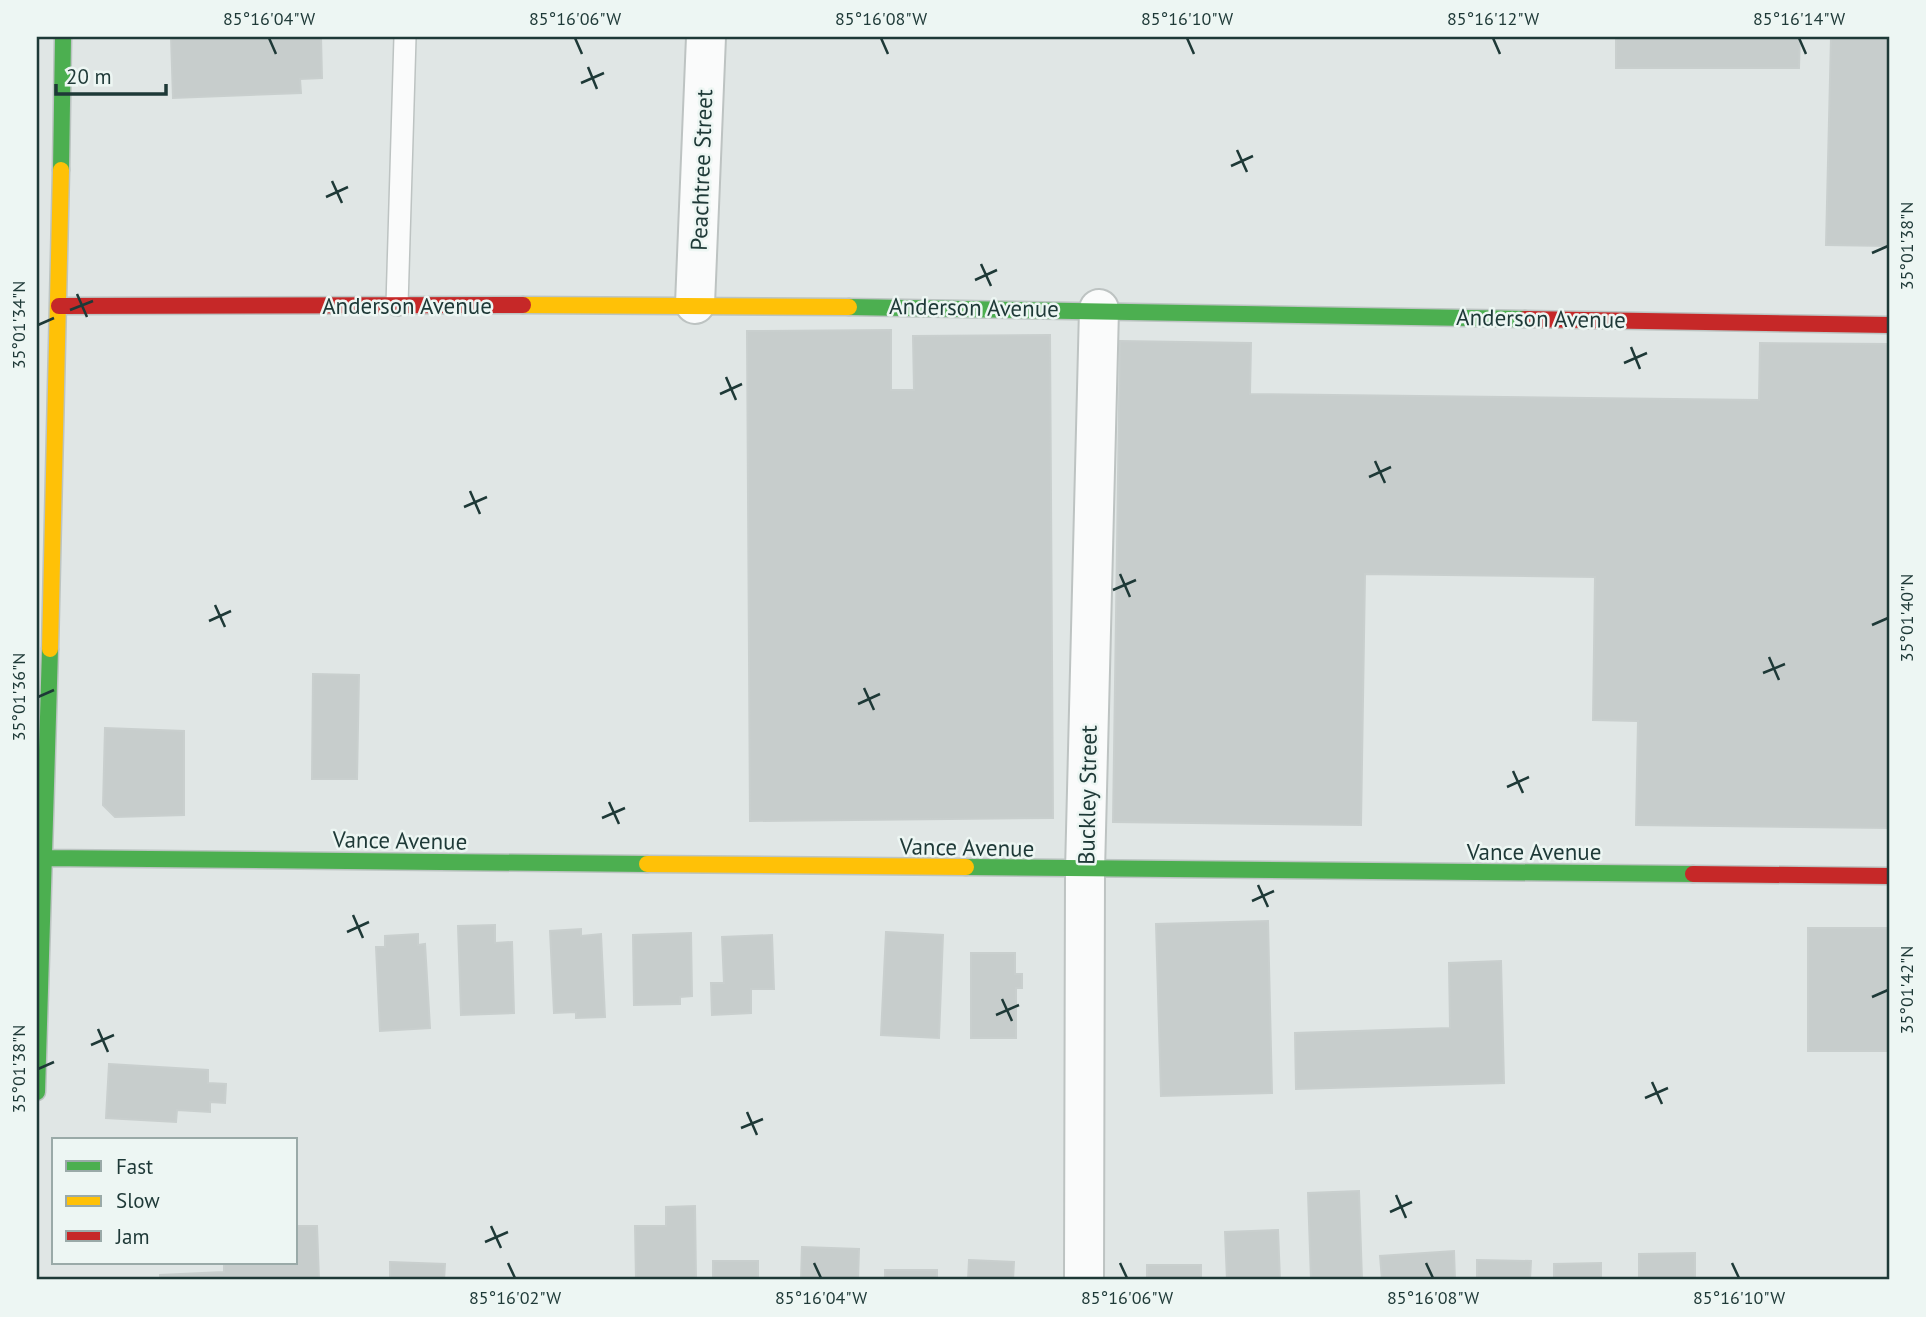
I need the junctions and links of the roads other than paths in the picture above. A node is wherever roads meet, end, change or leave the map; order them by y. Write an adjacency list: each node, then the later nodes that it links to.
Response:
1 (63, 37): 6 (street)
2 (405, 37): 5 (lane)
3 (706, 37): 4 (street, Peachtree Street)
4 (695, 304): 5 (street, Anderson Avenue); 7 (street, Anderson Avenue)
5 (397, 305): 6 (street, Anderson Avenue)
6 (59, 306): 9 (street)
7 (1099, 309): 8 (street, Anderson Avenue); 11 (street, Buckley Street)
8 (1889, 325)
9 (47, 391): 10 (street)
10 (44, 858): 11 (street, Vance Avenue); 13 (street)
11 (1085, 871): 12 (street, Vance Avenue); 14 (street, Buckley Street)
12 (1889, 877)
13 (37, 1093)
14 (1084, 1280)

